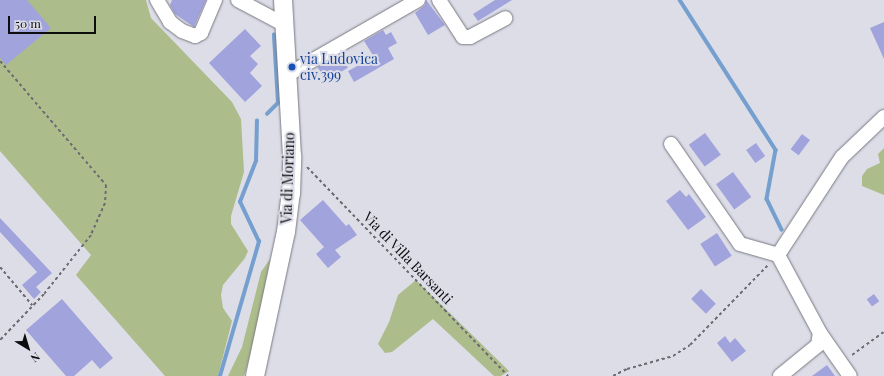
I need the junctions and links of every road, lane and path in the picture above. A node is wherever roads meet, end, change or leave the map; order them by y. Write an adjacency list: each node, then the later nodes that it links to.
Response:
1 (157, 0): 2 (street)
2 (215, 0)
3 (238, 0): 8 (street)
4 (283, 0): 8 (main road, Via di Moriano)
5 (418, 0): 10 (street)
6 (439, 0): 7 (street)
7 (505, 18)
8 (285, 24): 10 (main road, Via di Moriano)
9 (0, 62): 16 (path)
10 (288, 75): 13 (main road, Via di Moriano)
11 (884, 117): 14 (street)
12 (671, 144): 14 (street)
13 (292, 156): 21 (main road, Via di Moriano); 22 (path, Via di Villa Barsanti)
14 (778, 255): 18 (street); 23 (path)
15 (0, 267): 16 (path)
16 (32, 305): 19 (path)
17 (884, 332): 20 (path)
18 (820, 333): 20 (street); 24 (street)
19 (0, 340)
20 (841, 363): 25 (street)
21 (255, 376)
22 (508, 376)
23 (613, 376)
24 (780, 376)
25 (850, 376)

